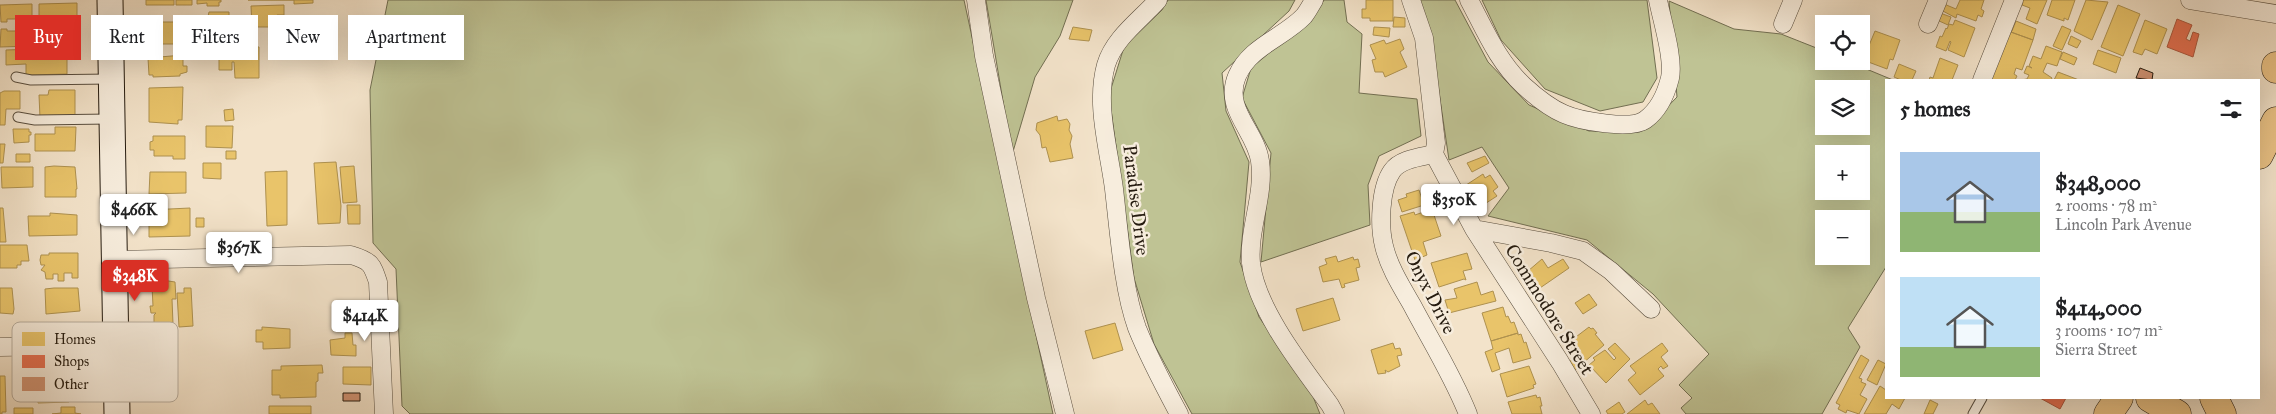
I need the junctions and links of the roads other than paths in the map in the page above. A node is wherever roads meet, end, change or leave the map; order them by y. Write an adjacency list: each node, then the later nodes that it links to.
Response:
1 (110, 0): 16 (street)
2 (976, 0): 32 (street)
3 (1158, 0): 33 (street, Paradise Drive)
4 (1314, 0): 34 (street)
5 (1411, 0): 22 (street, Commodore Street)
6 (1469, 0): 7 (street)
7 (1658, 0)
8 (1793, 0): 13 (street)
9 (1938, 0): 14 (street)
10 (2014, 0): 17 (street)
11 (2190, 0): 12 (street)
12 (2276, 14)
13 (1783, 24)
14 (1928, 24)
15 (16, 77): 16 (lane)
16 (111, 79): 19 (street)
17 (1982, 79)
18 (18, 117): 19 (lane)
19 (112, 119): 24 (street)
20 (2276, 121): 21 (main road)
21 (2260, 153)
22 (1434, 154): 23 (street, Commodore Street); 35 (street, Onyx Drive)
23 (1474, 229): 25 (street); 36 (street, Commodore Street)
24 (114, 260): 26 (street); 31 (street)
25 (1651, 309)
26 (115, 322)
27 (1981, 399): 37 (lane)
28 (2118, 399): 38 (main road)
29 (2152, 399): 39 (main road)
30 (2214, 399): 40 (main road)
31 (384, 414)
32 (1065, 414)
33 (1179, 414)
34 (1334, 414)
35 (1468, 414)
36 (1590, 414)
37 (1973, 414)
38 (2108, 414)
39 (2177, 414)
40 (2222, 414)

